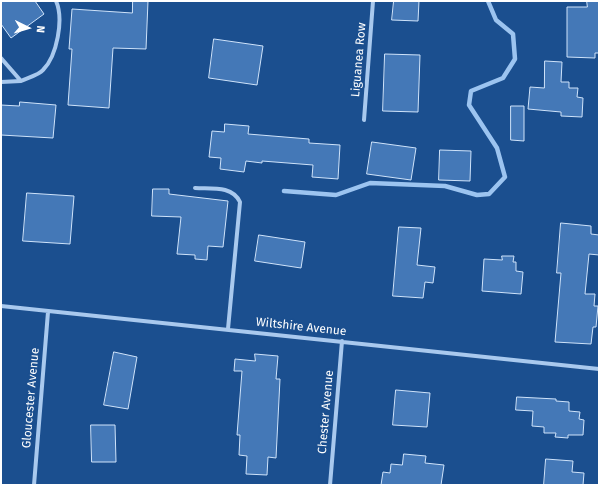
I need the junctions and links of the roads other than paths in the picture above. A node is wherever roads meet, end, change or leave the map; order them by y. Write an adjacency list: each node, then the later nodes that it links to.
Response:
1 (56, 1): 4 (street)
2 (373, 1): 6 (street, Liguanea Row)
3 (1, 58): 4 (street)
4 (20, 81): 5 (street)
5 (1, 82)
6 (364, 120)
7 (195, 188): 10 (street)
8 (1, 306): 9 (street, Wiltshire Avenue)
9 (48, 312): 10 (street, Wiltshire Avenue); 13 (street, Gloucester Avenue)
10 (228, 329): 11 (street, Wiltshire Avenue)
11 (342, 342): 12 (street, Wiltshire Avenue); 14 (street, Chester Avenue)
12 (599, 369)
13 (34, 485)
14 (330, 485)

